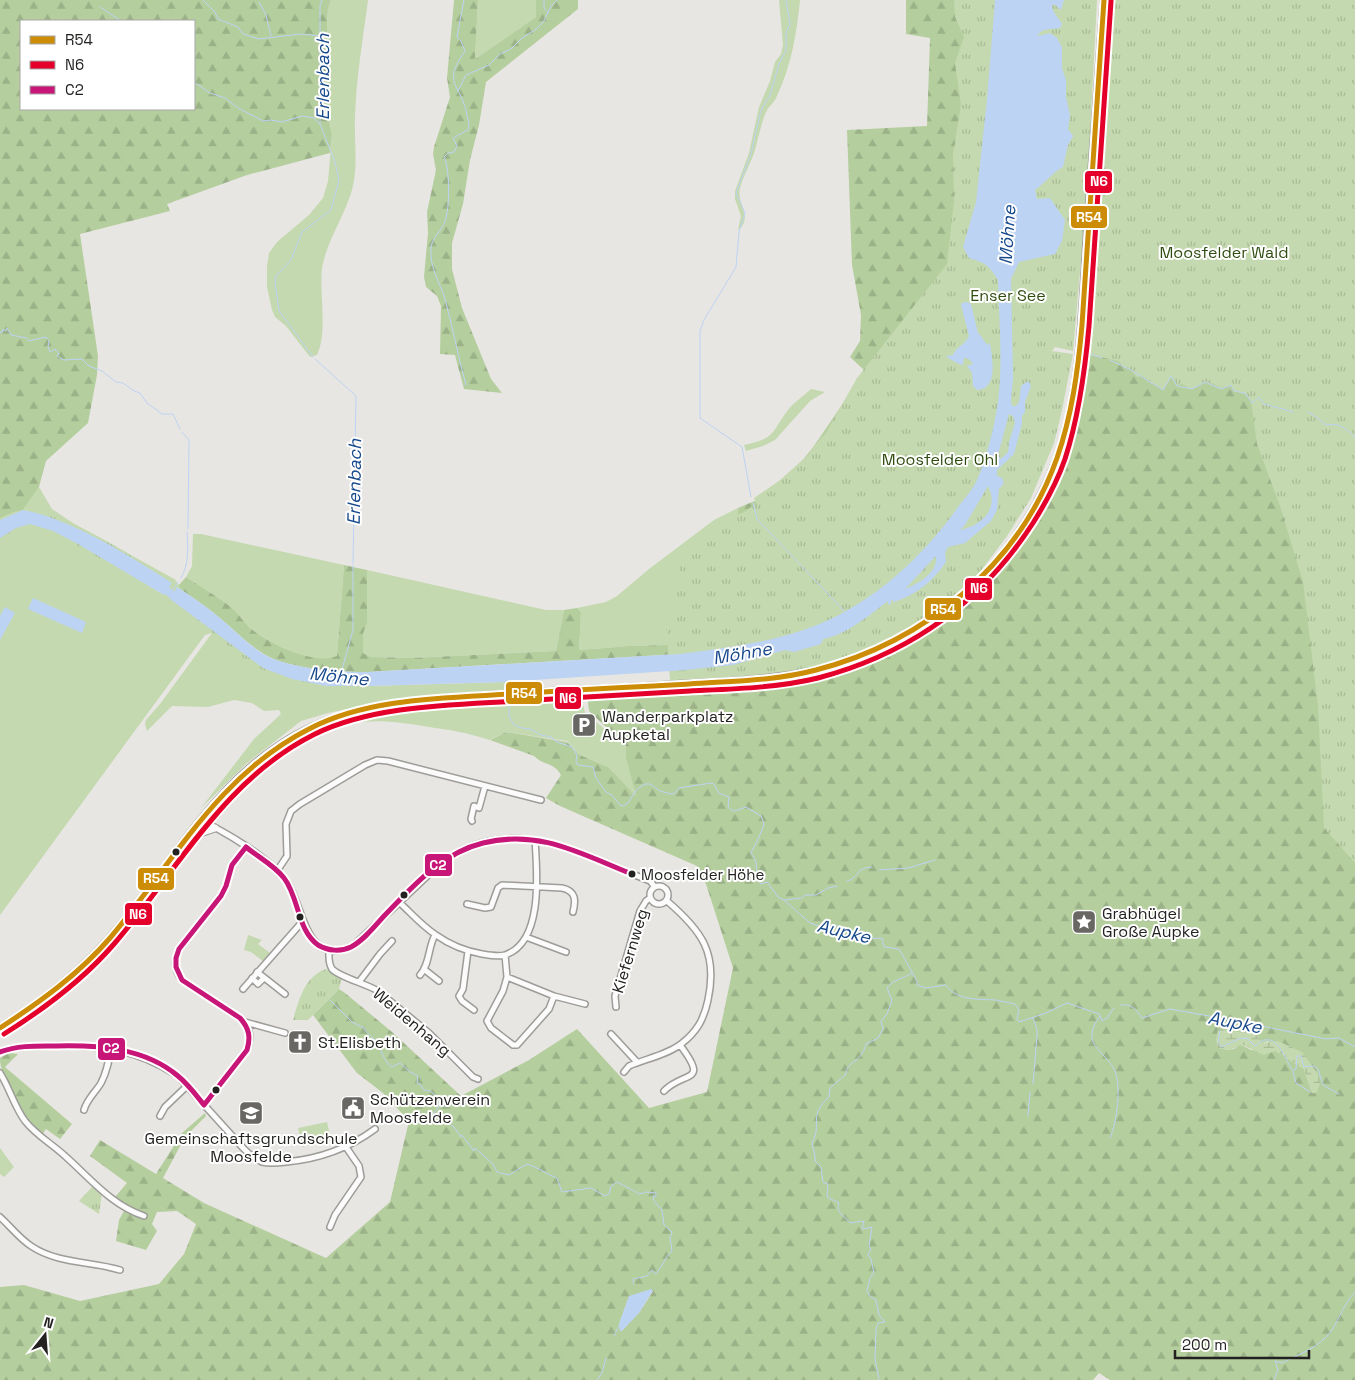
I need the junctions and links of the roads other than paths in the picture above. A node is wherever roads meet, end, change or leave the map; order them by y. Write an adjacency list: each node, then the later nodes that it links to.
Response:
1 (1104, 0): 4 (main road)
2 (486, 786): 3 (street); 5 (street); 10 (street)
3 (541, 800)
4 (200, 820): 6 (street); 7 (main road)
5 (472, 821)
6 (215, 828): 7 (main road); 9 (street)
7 (187, 838): 41 (main road)
8 (536, 840): 11 (street); 12 (street); 14 (street)
9 (246, 847): 10 (street); 40 (street)
10 (277, 871): 18 (street)
11 (537, 887): 16 (street); 17 (street); 20 (street)
12 (655, 887): 13 (street); 15 (street)
13 (650, 898): 15 (street); 38 (street, Kiefernweg)
14 (399, 902): 19 (street); 22 (street)
15 (667, 902): 44 (street)
16 (467, 904)
17 (573, 912)
18 (303, 921): 22 (street); 27 (street)
19 (435, 935): 23 (street); 26 (street)
20 (526, 936): 24 (street); 25 (street)
21 (392, 941): 33 (street)
22 (328, 950): 33 (street, Weidenhang)
23 (468, 952): 25 (street); 39 (street)
24 (566, 952)
25 (505, 955): 29 (street)
26 (425, 970): 28 (street); 32 (street)
27 (257, 972): 30 (street); 31 (street)
28 (420, 975)
29 (506, 977): 36 (street); 36 (street)
30 (252, 978): 31 (street); 34 (street)
31 (264, 978): 35 (street)
32 (439, 981)
33 (359, 982): 50 (street, Weidenhang)
34 (243, 989)
35 (285, 994)
36 (554, 996): 37 (street)
37 (585, 1004)
38 (616, 1007)
39 (474, 1010)
40 (245, 1022): 42 (street); 53 (street)
41 (0, 1028)
42 (285, 1033)
43 (611, 1034): 47 (street)
44 (680, 1045): 47 (street); 52 (street)
45 (111, 1048): 46 (street); 51 (street); 54 (street)
46 (0, 1052)
47 (637, 1062): 48 (street)
48 (624, 1072)
49 (0, 1073): 58 (street)
50 (478, 1080)
51 (187, 1086): 53 (street); 55 (street)
52 (664, 1091)
53 (204, 1105): 57 (street)
54 (84, 1110)
55 (160, 1116)
56 (375, 1129): 57 (street)
57 (346, 1147): 60 (street)
58 (144, 1216)
59 (0, 1217): 61 (street)
60 (330, 1227)
61 (120, 1270)

